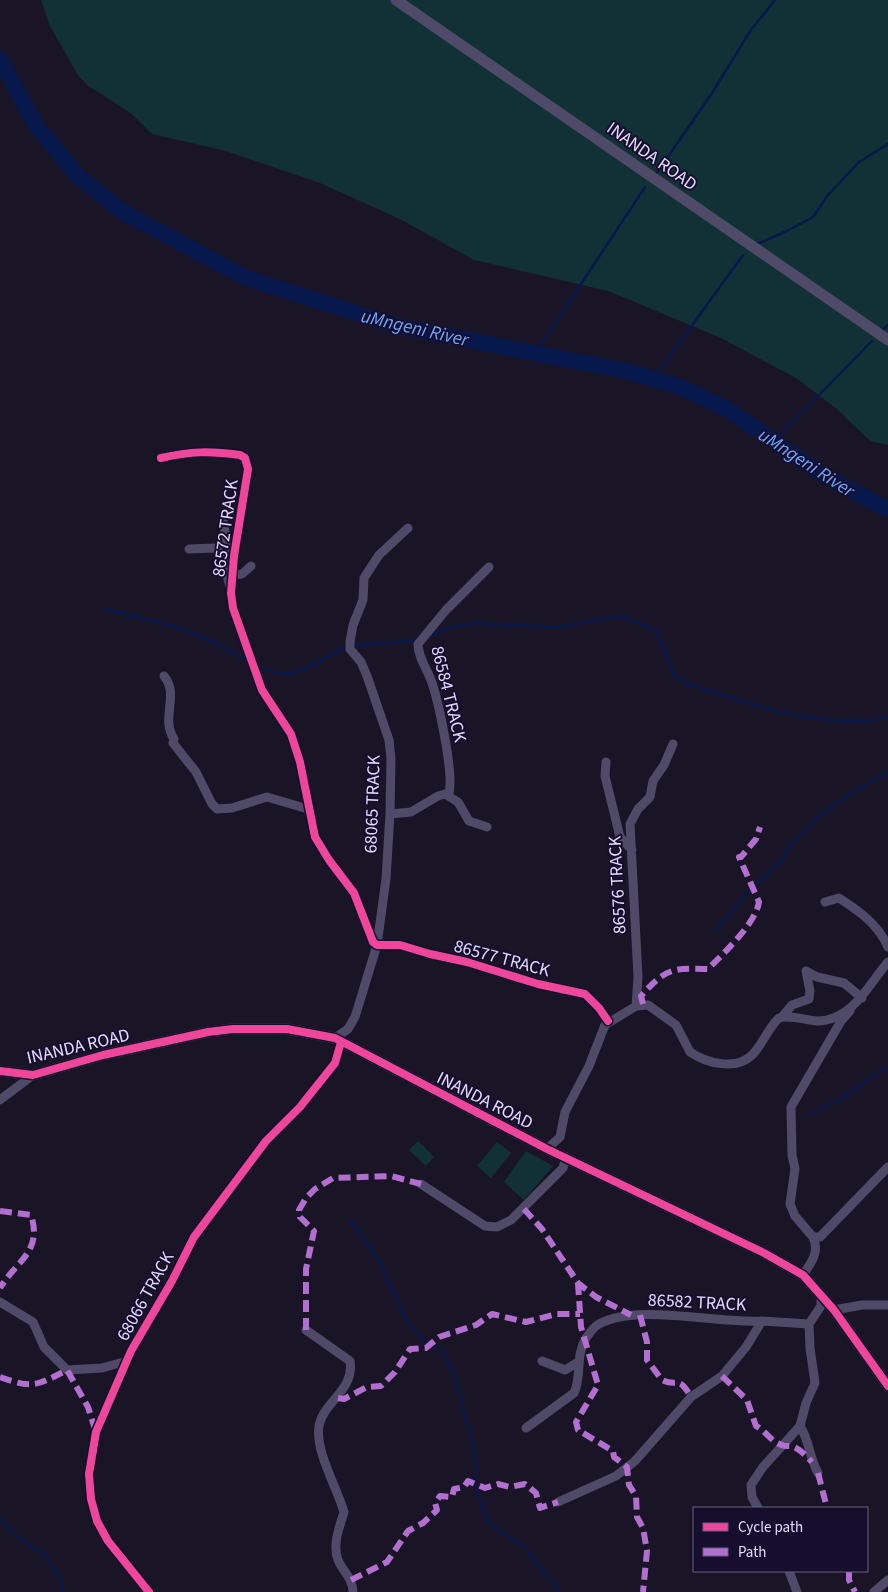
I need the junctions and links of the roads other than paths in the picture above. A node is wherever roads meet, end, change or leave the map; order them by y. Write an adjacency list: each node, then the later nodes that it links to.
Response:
1 (396, 0): 2 (street, INANDA ROAD)
2 (888, 340)
3 (161, 458): 9 (street, 86572 TRACK)
4 (223, 521): 9 (street)
5 (408, 528): 16 (street, 68065 TRACK)
6 (189, 549): 10 (street)
7 (251, 566): 9 (street)
8 (490, 568): 14 (street, 86584 TRACK)
9 (233, 575): 10 (street, 86572 TRACK)
10 (231, 591): 15 (street, 86572 TRACK)
11 (164, 676): 15 (street)
12 (673, 744): 18 (street, 86576 TRACK)
13 (606, 762): 18 (street)
14 (445, 794): 16 (street); 17 (street)
15 (308, 809): 20 (street, 86572 TRACK)
16 (390, 814): 20 (street, 68065 TRACK)
17 (487, 827)
18 (632, 850): 24 (street, 86576 TRACK)
19 (825, 902): 21 (street)
20 (377, 945): 26 (street, 86577 TRACK); 27 (street, 68065 TRACK)
21 (888, 947)
22 (888, 962): 23 (street)
23 (859, 1001): 25 (street); 25 (street); 35 (street)
24 (636, 1006): 25 (street); 26 (street)
25 (782, 1016)
26 (608, 1021): 31 (street)
27 (338, 1040): 29 (street, INANDA ROAD); 31 (street, INANDA ROAD); 44 (street, 68066 TRACK)
28 (0, 1071): 29 (street, INANDA ROAD)
29 (33, 1075): 30 (street)
30 (0, 1100)
31 (547, 1149): 32 (street, INANDA ROAD)
32 (566, 1157): 34 (street); 36 (street, INANDA ROAD)
33 (888, 1167): 35 (street)
34 (421, 1184)
35 (813, 1237): 36 (street)
36 (803, 1275): 37 (street, INANDA ROAD)
37 (821, 1296): 40 (street, INANDA ROAD); 42 (street)
38 (0, 1302): 44 (street)
39 (888, 1305): 40 (street)
40 (834, 1310): 47 (street, INANDA ROAD)
41 (762, 1320): 42 (street, 86582 TRACK); 46 (street, 86582 TRACK); 51 (street)
42 (809, 1324): 48 (street)
43 (306, 1330): 56 (street)
44 (127, 1361): 55 (street, 68066 TRACK)
45 (542, 1361): 46 (street)
46 (578, 1362): 49 (street, 86582 TRACK)
47 (888, 1386)
48 (800, 1426): 50 (street); 52 (street)
49 (526, 1428)
50 (818, 1473)
51 (558, 1502)
52 (758, 1507)
53 (789, 1572): 57 (street)
54 (888, 1580): 58 (street)
55 (149, 1592)
56 (353, 1592)
57 (797, 1592)
58 (874, 1592)

